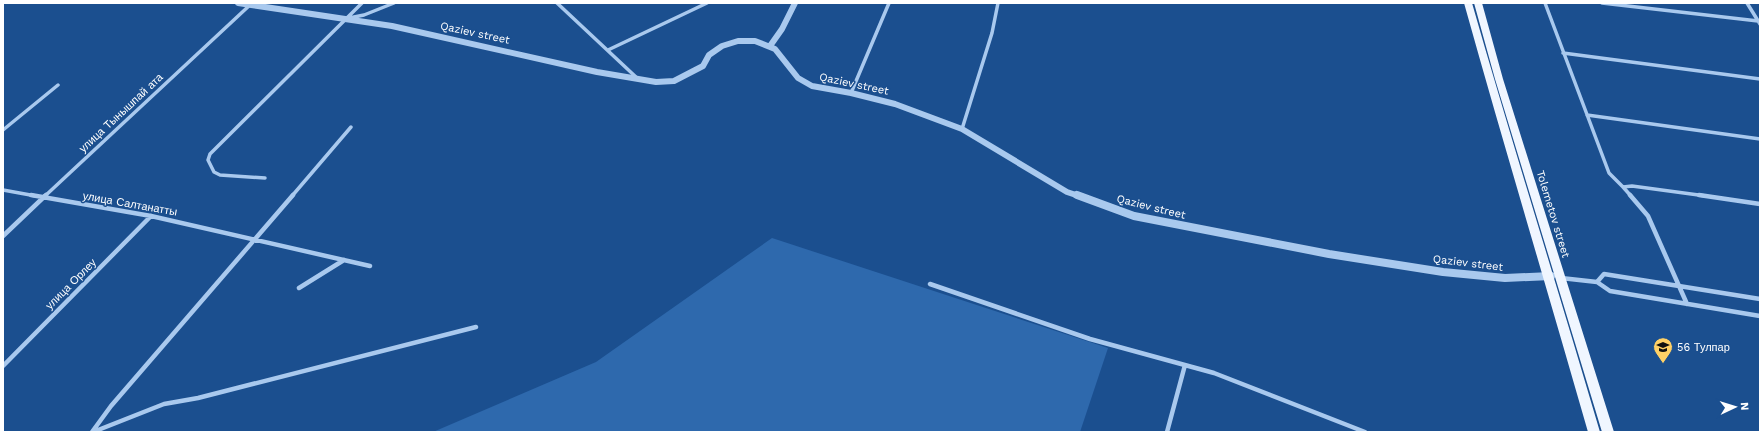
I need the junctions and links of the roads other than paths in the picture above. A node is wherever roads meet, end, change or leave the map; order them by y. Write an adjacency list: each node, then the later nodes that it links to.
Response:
1 (238, 3): 14 (street, Qaziev street)
2 (362, 3): 15 (street)
3 (394, 3): 15 (street)
4 (557, 3): 18 (street)
5 (707, 3): 18 (street)
6 (795, 3): 17 (street)
7 (889, 3): 23 (street)
8 (998, 3): 26 (street)
9 (1468, 3): 39 (main road, Tolemetov street)
10 (1478, 3): 40 (main road, Tolemetov street)
11 (1545, 3): 19 (street)
12 (1602, 3): 16 (street)
13 (1747, 3): 16 (street)
14 (251, 4): 15 (street, Qaziev street); 32 (street, улица Тынышпай ата)
15 (347, 18): 21 (street, Qaziev street); 29 (street)
16 (1759, 22)
17 (770, 46): 21 (street, Qaziev street); 23 (street, Qaziev street)
18 (608, 50): 21 (street)
19 (1563, 53): 20 (street); 24 (street)
20 (1760, 79)
21 (639, 80)
22 (58, 85): 27 (street)
23 (851, 93): 26 (street, Qaziev street)
24 (1587, 115): 28 (street); 30 (street)
25 (351, 127): 36 (street)
26 (962, 129): 39 (street, Qaziev street)
27 (3, 130)
28 (1760, 139)
29 (265, 178)
30 (1623, 187): 33 (street); 43 (street)
31 (3, 190): 32 (street, улица Салтанатты)
32 (44, 198): 34 (street, улица Салтанатты); 35 (street, улица Тынышпай ата)
33 (1760, 204)
34 (151, 216): 36 (street, улица Салтанатты); 50 (street, улица Орлеу)
35 (3, 236)
36 (254, 239): 37 (street, улица Салтанатты); 53 (street)
37 (345, 260): 38 (street, улица Салтанатты); 44 (street)
38 (370, 266)
39 (1549, 276): 40 (street, Qaziev street); 51 (main road, Tolemetov street)
40 (1560, 277): 41 (street); 52 (main road, Tolemetov street)
41 (1596, 282): 43 (street); 46 (street)
42 (930, 284): 49 (street)
43 (1679, 286): 45 (street); 46 (street)
44 (299, 288)
45 (1760, 299)
46 (1687, 304): 47 (street)
47 (1760, 316)
48 (476, 327): 53 (street)
49 (1185, 365): 54 (street); 55 (street)
50 (3, 366)
51 (1594, 431): 52 (main road)
52 (1608, 431)
53 (92, 432)
54 (1167, 432)
55 (1365, 432)

